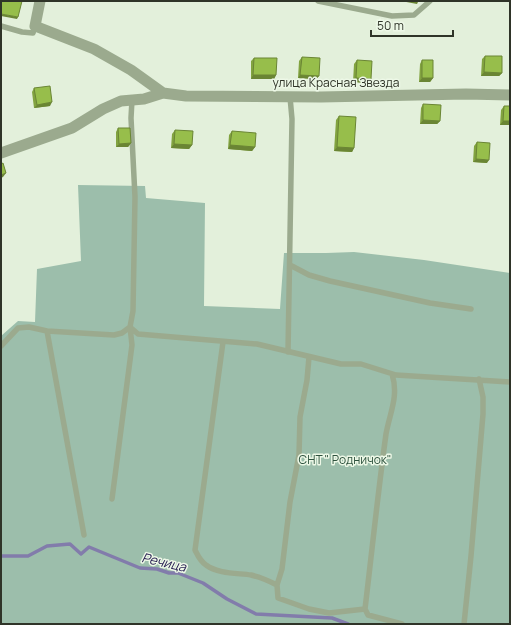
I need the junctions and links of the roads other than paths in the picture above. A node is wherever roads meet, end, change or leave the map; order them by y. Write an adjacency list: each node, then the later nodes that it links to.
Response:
1 (40, 1): 5 (street)
2 (318, 1): 3 (lane)
3 (430, 1)
4 (1, 26): 5 (lane)
5 (35, 26): 6 (street, улица Красная Звезда)
6 (163, 93): 8 (street, улица Красная Звезда); 9 (street, улица Красная Звезда)
7 (510, 95): 8 (street, улица Красная Звезда)
8 (290, 97): 11 (lane)
9 (132, 100): 10 (street, улица Красная Звезда); 13 (lane)
10 (1, 153)
11 (290, 264): 12 (lane); 17 (lane)
12 (471, 309)
13 (130, 327): 14 (lane); 15 (lane); 22 (lane)
14 (47, 331): 16 (lane); 23 (lane)
15 (223, 342): 17 (lane); 24 (lane)
16 (1, 346)
17 (288, 352): 18 (lane)
18 (309, 357): 19 (lane); 24 (lane)
19 (392, 374): 20 (lane); 25 (lane)
20 (480, 379): 21 (lane); 27 (lane)
21 (510, 382)
22 (112, 498)
23 (84, 535)
24 (277, 585): 25 (lane)
25 (366, 609): 26 (lane)
26 (402, 624)
27 (464, 624)

